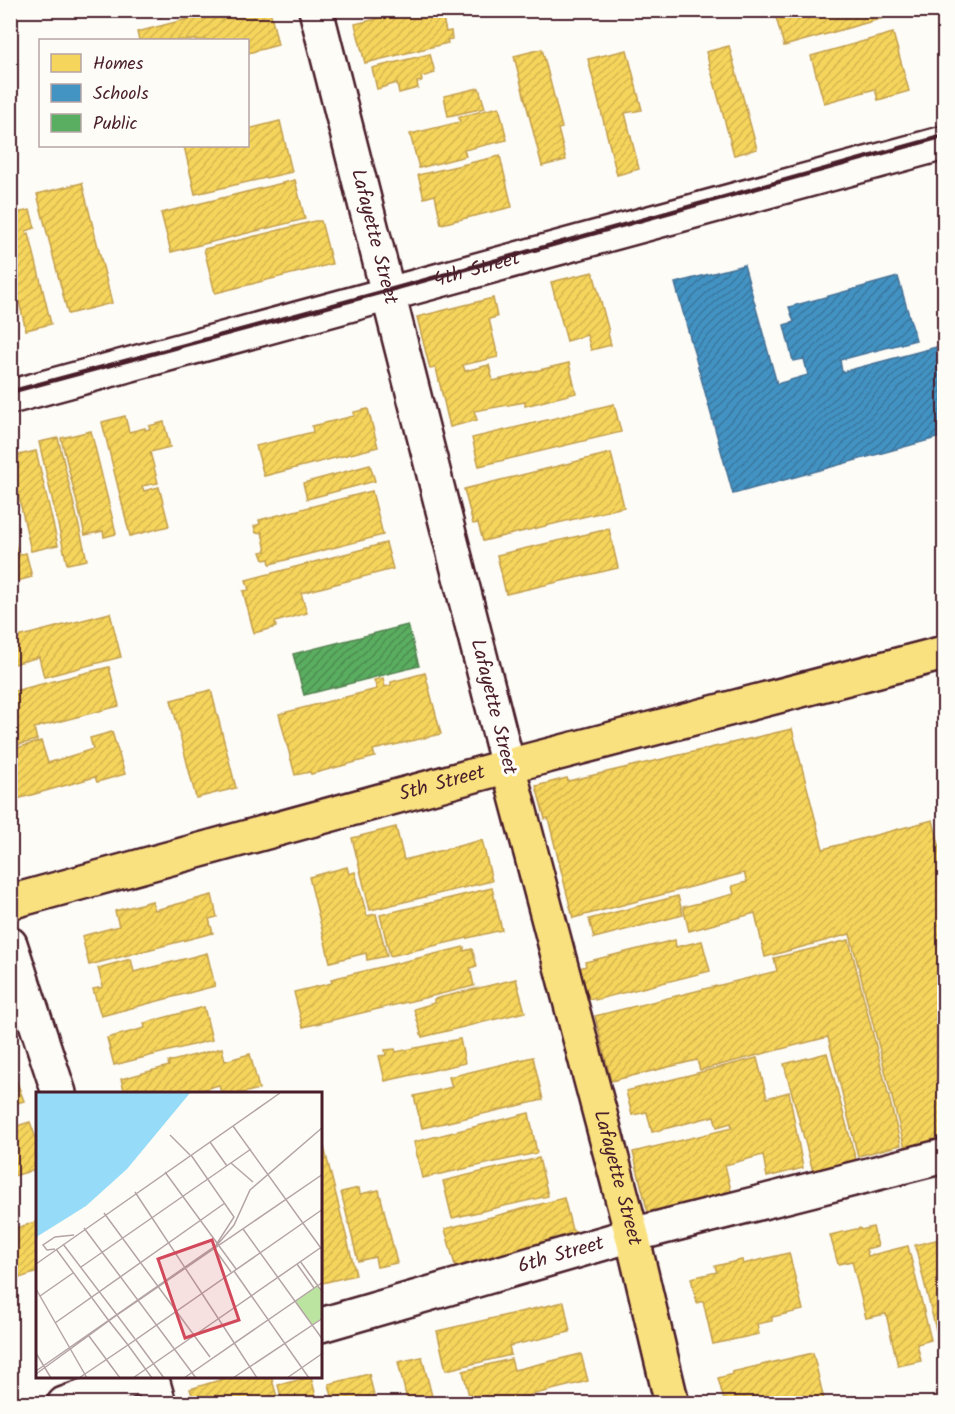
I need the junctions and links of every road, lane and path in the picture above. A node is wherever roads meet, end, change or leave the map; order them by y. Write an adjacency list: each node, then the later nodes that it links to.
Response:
1 (316, 10): 3 (street, Lafayette Street)
2 (945, 143): 3 (street, 4th Street)
3 (388, 296): 4 (street, 4th Street); 6 (street, Lafayette Street)
4 (10, 397)
5 (945, 653): 6 (main road, 5th Street)
6 (508, 766): 7 (main road, 5th Street); 11 (main road, Lafayette Street)
7 (10, 902)
8 (10, 944): 9 (street)
9 (59, 1092)
10 (945, 1156): 11 (street, 6th Street)
11 (632, 1235): 12 (street, 6th Street); 17 (main road, Lafayette Street)
12 (322, 1325)
13 (140, 1378): 15 (street)
14 (151, 1378): 16 (street)
15 (64, 1404)
16 (159, 1404)
17 (672, 1404)

